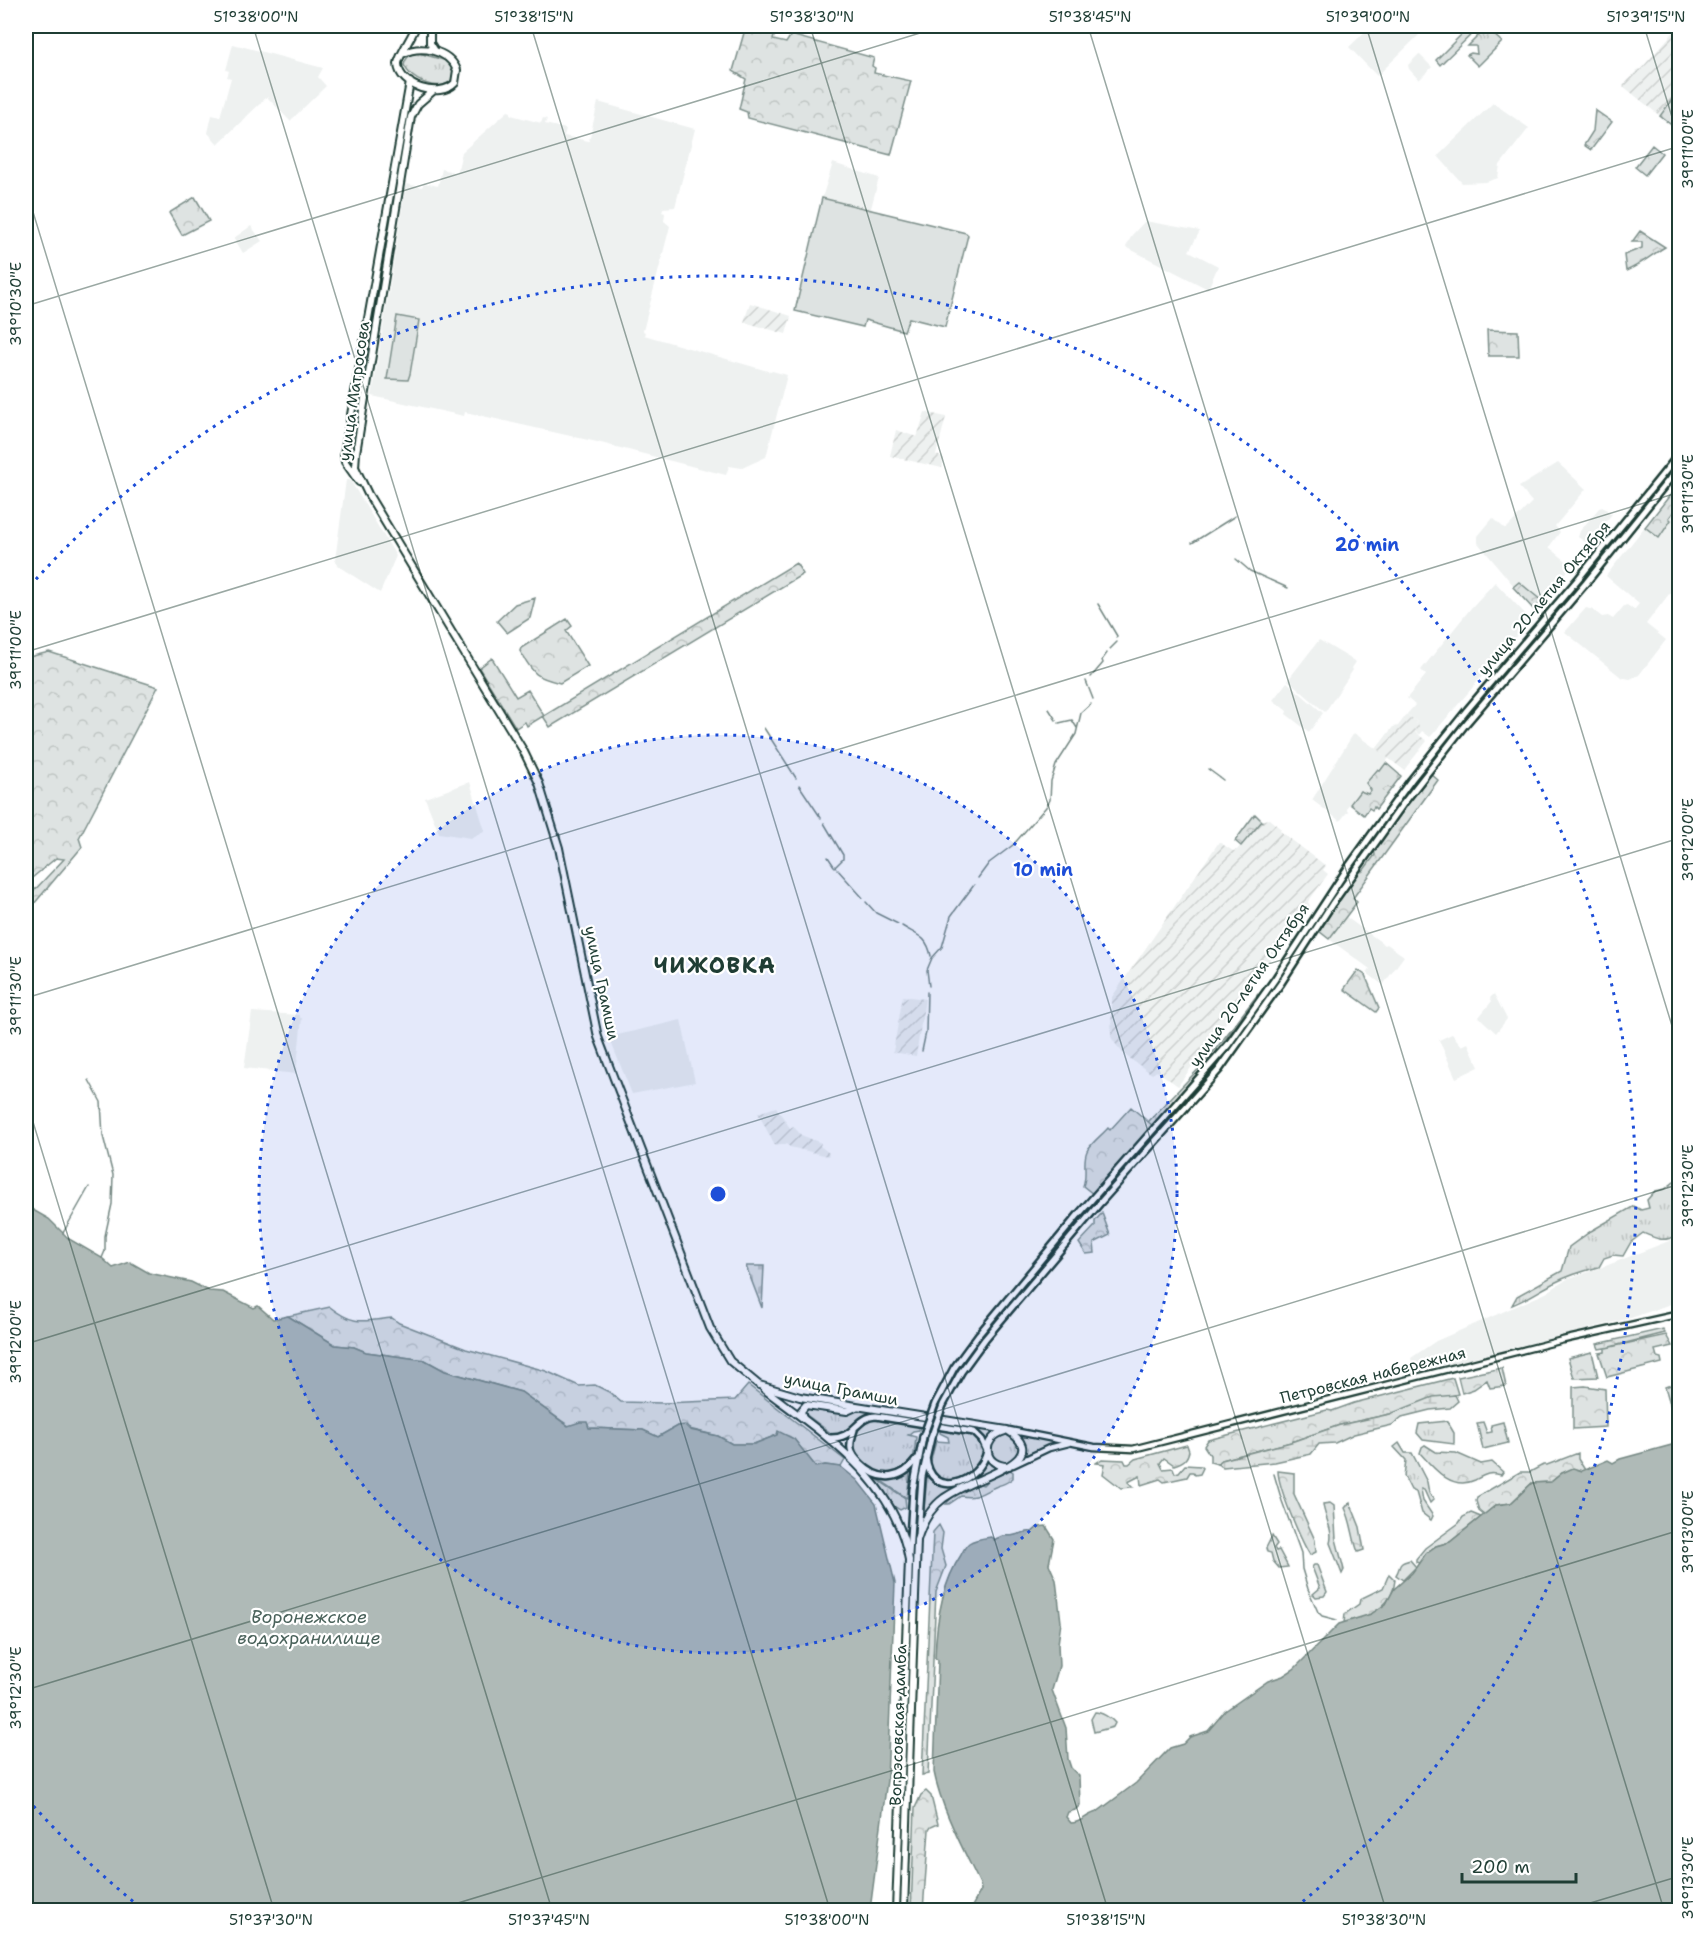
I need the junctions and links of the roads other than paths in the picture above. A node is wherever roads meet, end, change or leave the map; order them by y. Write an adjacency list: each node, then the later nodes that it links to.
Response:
1 (416, 26): 4 (highway)
2 (430, 26): 3 (highway)
3 (435, 51): 4 (highway); 6 (highway, улица Матросова)
4 (402, 54): 5 (highway)
5 (410, 81): 6 (highway); 7 (highway, улица Матросова)
6 (433, 91): 8 (highway, улица Матросова)
7 (382, 235): 8 (highway); 12 (highway, улица Матросова)
8 (390, 236): 12 (highway, улица Матросова)
9 (1680, 453): 10 (main road, улица 20-летия Октября)
10 (1674, 460): 11 (main road); 13 (main road, улица 20-летия Октября)
11 (1680, 465): 14 (main road, улица 20-летия Октября)
12 (368, 494): 16 (highway, улица Грамши)
13 (1645, 497): 14 (main road); 25 (main road, улица 20-летия Октября, bridge)
14 (1651, 502): 26 (main road, улица 20-летия Октября, bridge)
15 (1680, 1314): 23 (main road, Петровская набережная)
16 (759, 1385): 17 (highway, улица Грамши); 18 (highway, Вогрэсовская дамба)
17 (856, 1406): 18 (highway); 19 (highway, улица Грамши)
18 (803, 1419): 22 (highway, Вогрэсовская дамба)
19 (933, 1419): 21 (highway, Петровская набережная)
20 (854, 1430): 22 (main road); 24 (main road); 25 (main road)
21 (1007, 1430): 23 (main road, Петровская набережная); 24 (highway); 27 (highway)
22 (828, 1438): 29 (highway, Вогрэсовская дамба)
23 (1072, 1442): 27 (main road, Петровская набережная)
24 (987, 1451): 26 (main road); 27 (highway)
25 (918, 1457): 29 (main road, улица 20-летия Октября)
26 (926, 1457): 28 (main road, улица 20-летия Октября)
27 (1012, 1465): 28 (highway)
28 (918, 1540): 31 (highway, Вогрэсовская дамба)
29 (909, 1560): 30 (highway, Вогрэсовская дамба)
30 (896, 1911)
31 (904, 1911)

